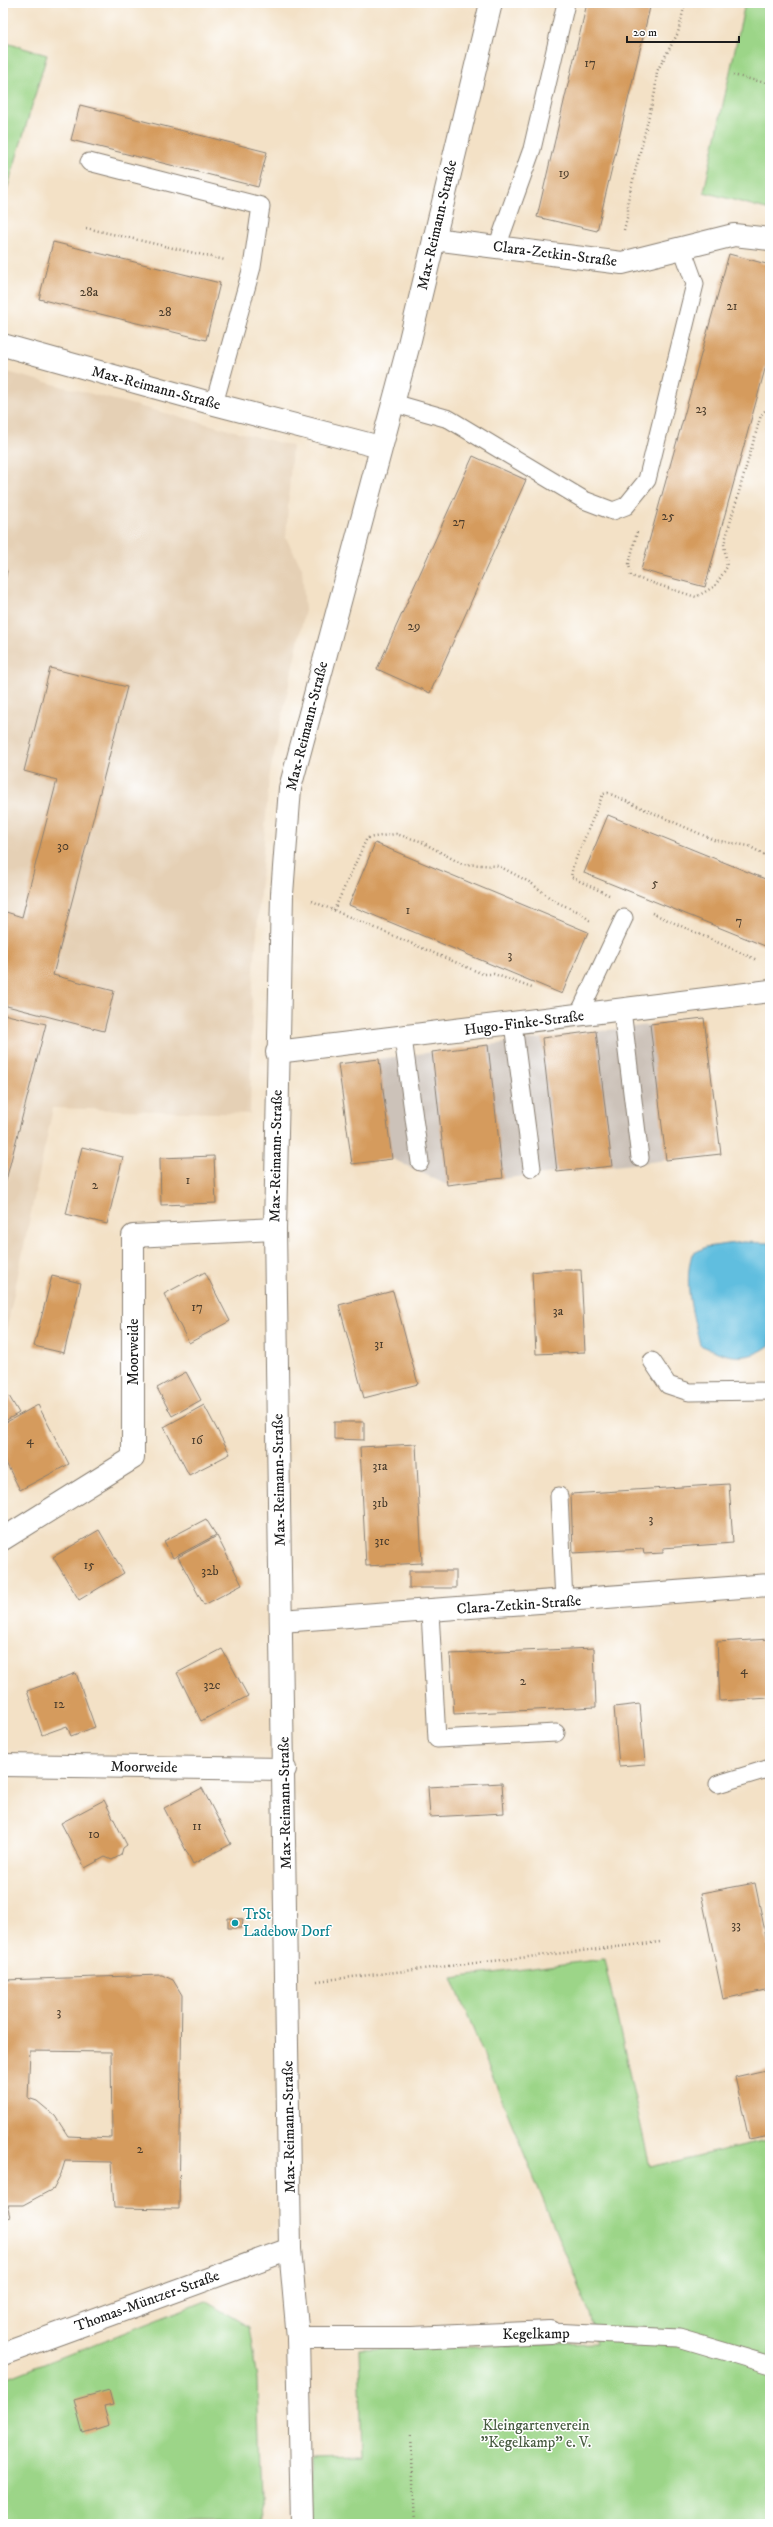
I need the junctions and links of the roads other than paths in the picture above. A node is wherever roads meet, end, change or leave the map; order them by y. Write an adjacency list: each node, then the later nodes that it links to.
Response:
1 (491, 3): 4 (street, Max-Reimann-Straße)
2 (566, 3): 6 (lane)
3 (89, 162): 10 (lane)
4 (434, 239): 6 (street, Clara-Zetkin-Straße); 9 (street, Max-Reimann-Straße)
5 (770, 239): 7 (street, Clara-Zetkin-Straße)
6 (497, 247): 7 (street, Clara-Zetkin-Straße)
7 (682, 248): 9 (lane)
8 (3, 345): 10 (street, Max-Reimann-Straße)
9 (393, 403): 11 (street, Max-Reimann-Straße)
10 (214, 404): 11 (street, Max-Reimann-Straße)
11 (380, 447): 18 (street, Max-Reimann-Straße)
12 (626, 910): 15 (lane)
13 (770, 991): 14 (street, Hugo-Finke-Straße)
14 (622, 1010): 15 (street, Hugo-Finke-Straße); 19 (lane)
15 (578, 1016): 16 (street, Hugo-Finke-Straße)
16 (513, 1024): 17 (street, Hugo-Finke-Straße); 21 (lane)
17 (403, 1038): 18 (street, Hugo-Finke-Straße); 20 (lane)
18 (277, 1052): 22 (street, Max-Reimann-Straße)
19 (640, 1158)
20 (420, 1162)
21 (532, 1168)
22 (275, 1229): 26 (street, Moorweide); 30 (street, Max-Reimann-Straße)
23 (652, 1361): 24 (lane)
24 (770, 1391)
25 (559, 1496): 28 (lane)
26 (3, 1539)
27 (766, 1581): 28 (street, Clara-Zetkin-Straße)
28 (564, 1601): 29 (street, Clara-Zetkin-Straße)
29 (430, 1612): 30 (street, Clara-Zetkin-Straße); 31 (lane)
30 (281, 1621): 34 (street, Max-Reimann-Straße)
31 (556, 1733)
32 (3, 1765): 34 (street, Moorweide)
33 (770, 1768): 35 (lane)
34 (285, 1769): 36 (street, Max-Reimann-Straße)
35 (718, 1784)
36 (290, 2249): 38 (street, Max-Reimann-Straße); 39 (street, Thomas-Müntzer-Straße)
37 (551, 2332): 38 (street, Kegelkamp); 40 (lane, Kegelkamp)
38 (298, 2338): 41 (street, Max-Reimann-Straße)
39 (3, 2354)
40 (770, 2365)
41 (302, 2524)

